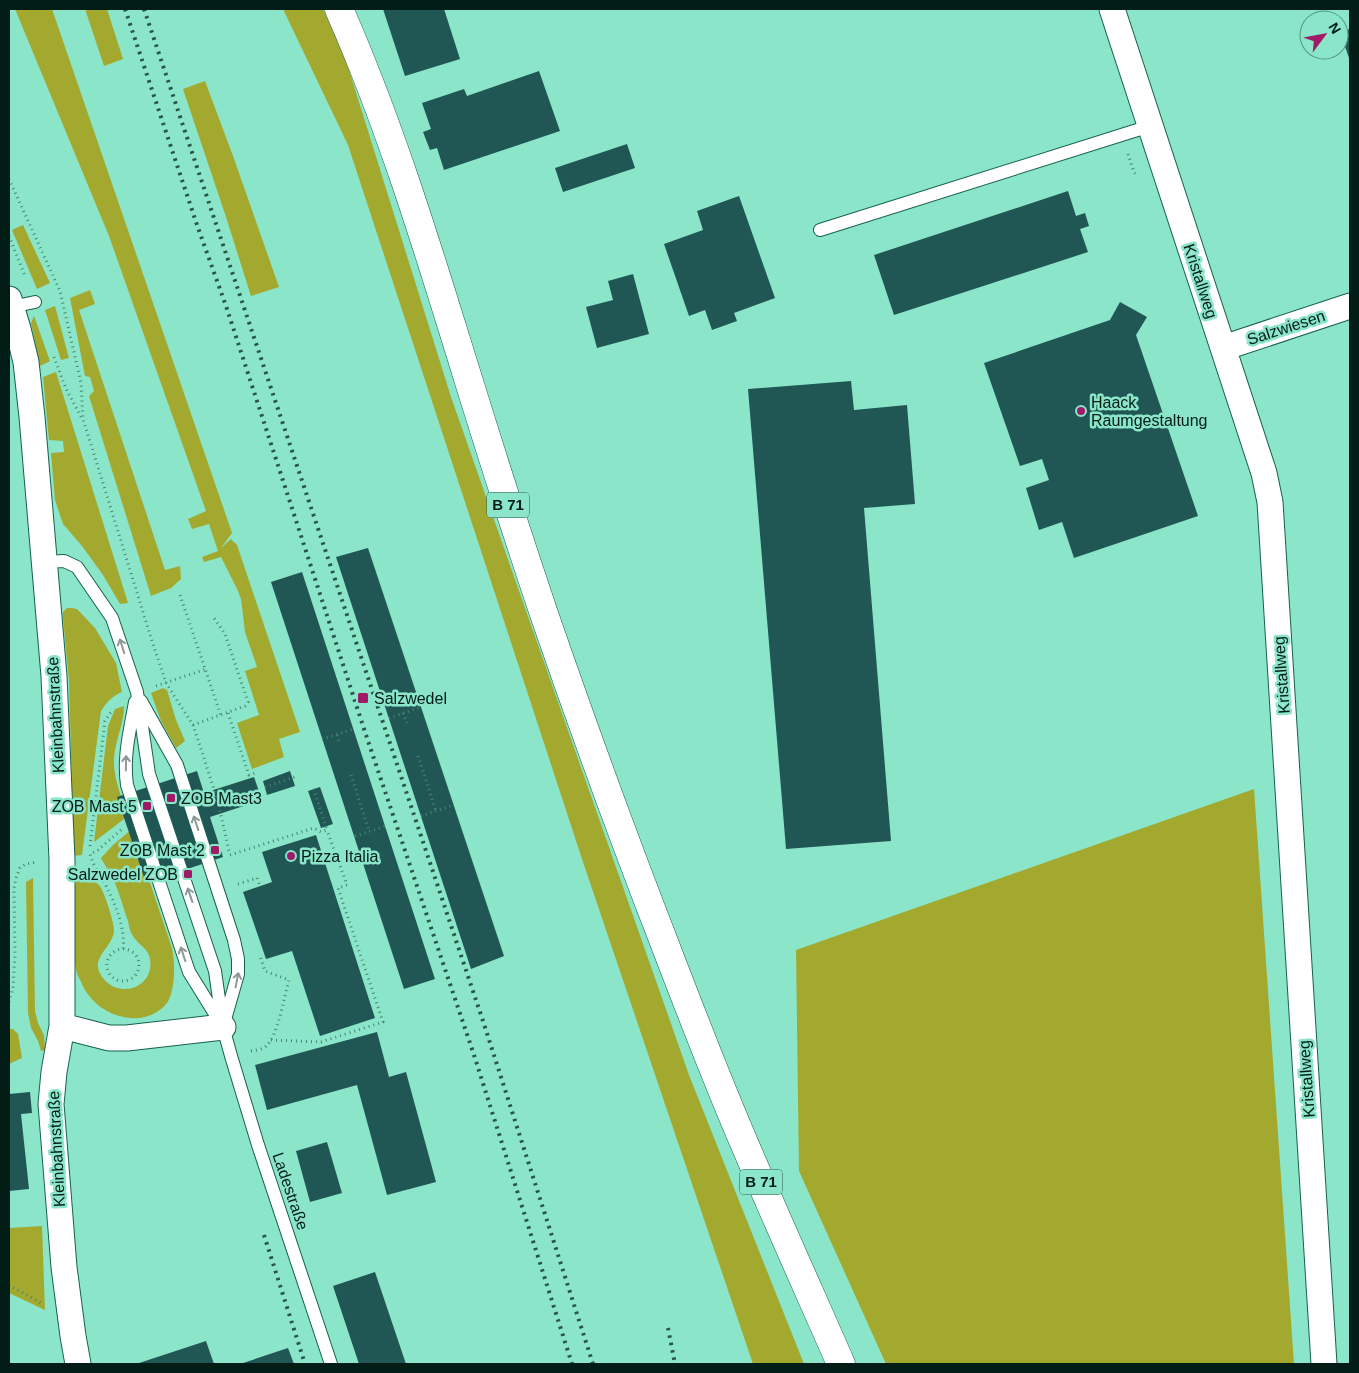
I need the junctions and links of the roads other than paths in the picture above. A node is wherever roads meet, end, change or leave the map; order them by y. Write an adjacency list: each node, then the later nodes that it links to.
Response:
1 (339, 9): 15 (main road, B 71)
2 (1112, 9): 3 (street, Kristallweg)
3 (1150, 126): 4 (lane); 8 (street, Kristallweg)
4 (820, 230)
5 (35, 302): 6 (lane)
6 (9, 305): 9 (street, Kleinbahnstraße)
7 (1350, 306): 8 (street, Salzwiesen)
8 (1222, 348): 16 (street, Kristallweg)
9 (45, 562): 10 (lane, one-way to 9); 11 (street, Kleinbahnstraße)
10 (137, 692): 12 (lane, one-way to 10); 12 (lane, one-way to 10); 12 (lane, one-way to 10)
11 (62, 1026): 12 (street); 13 (street, Kleinbahnstraße)
12 (223, 1027): 14 (lane, Ladestraße)
13 (78, 1364)
14 (331, 1364)
15 (841, 1364)
16 (1324, 1364)

